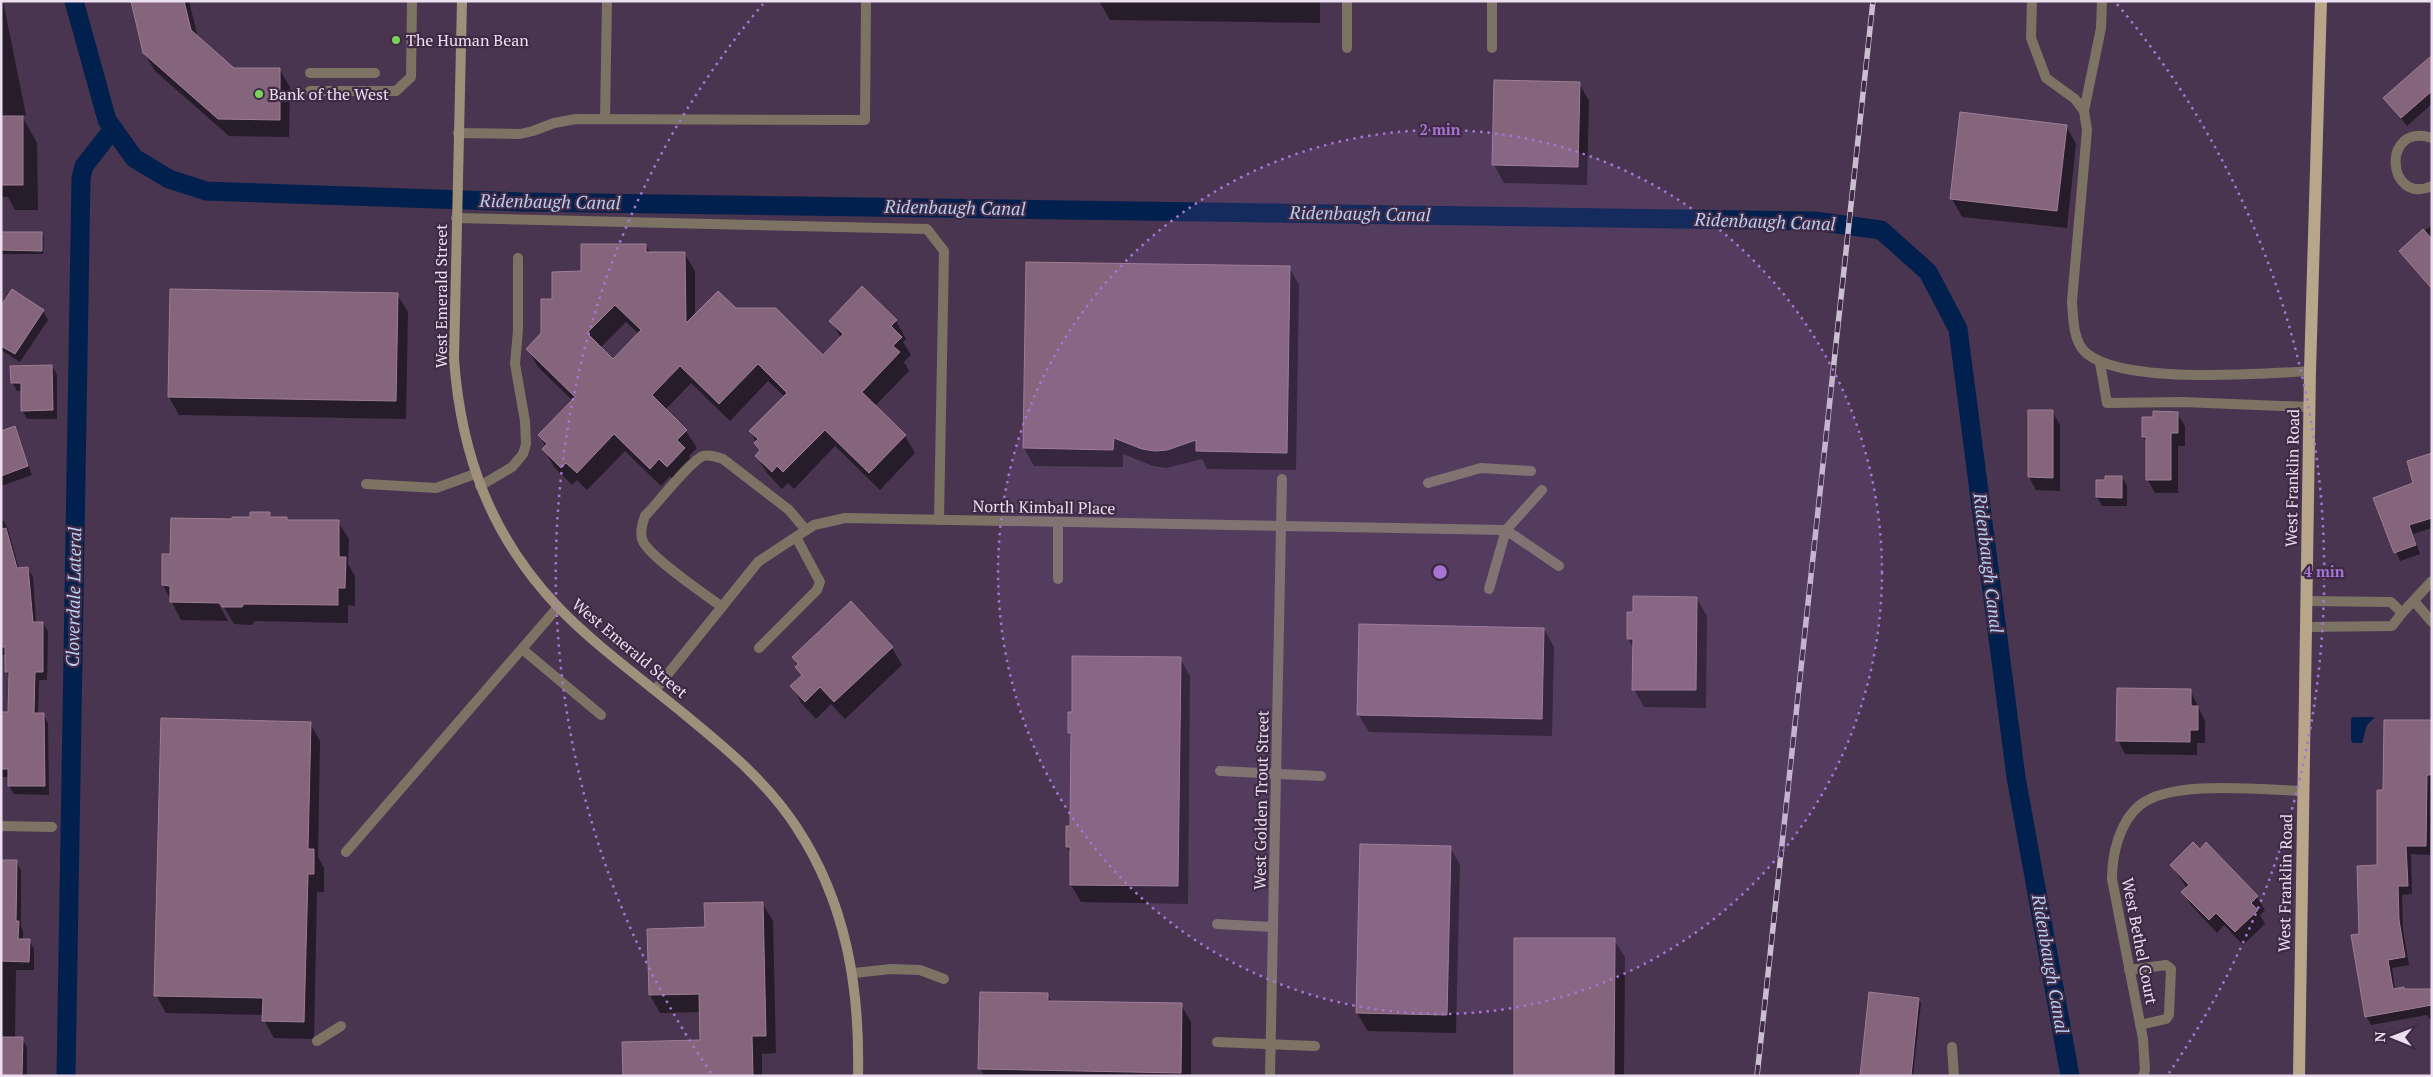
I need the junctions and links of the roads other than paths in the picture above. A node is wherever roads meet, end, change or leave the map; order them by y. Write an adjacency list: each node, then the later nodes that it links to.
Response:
1 (412, 1): 14 (street)
2 (462, 1): 17 (main road, West Emerald Street)
3 (607, 1): 16 (street)
4 (866, 1): 16 (street)
5 (1347, 1): 10 (street)
6 (1492, 1): 11 (street)
7 (2032, 1): 15 (street)
8 (2102, 1): 15 (street)
9 (2321, 1): 23 (main road, West Franklin Road)
10 (1347, 48)
11 (1492, 48)
12 (310, 73): 13 (street)
13 (375, 74)
14 (310, 91)
15 (2084, 111): 22 (street)
16 (605, 119): 17 (street)
17 (458, 133): 20 (main road, West Emerald Street)
18 (2432, 138): 19 (street)
19 (2432, 186)
20 (456, 216): 26 (main road, West Emerald Street); 32 (street)
21 (518, 258): 30 (street)
22 (2100, 363): 23 (street); 24 (street)
23 (2310, 371): 24 (main road, West Franklin Road)
24 (2310, 407): 42 (main road, West Franklin Road)
25 (1530, 471): 28 (street)
26 (475, 474): 29 (street); 30 (main road, West Emerald Street)
27 (1282, 480): 34 (street, West Golden Trout Street)
28 (1428, 483)
29 (366, 484)
30 (480, 486): 44 (main road, West Emerald Street)
31 (1542, 490): 36 (street)
32 (939, 520): 33 (street, North Kimball Place); 35 (street, North Kimball Place)
33 (1058, 522): 34 (street, North Kimball Place); 39 (street)
34 (1281, 526): 36 (street, North Kimball Place); 54 (street, West Golden Trout Street)
35 (806, 530): 37 (street, North Kimball Place); 45 (street)
36 (1506, 530): 38 (street); 41 (street)
37 (796, 537): 45 (street, North Kimball Place); 50 (street)
38 (1559, 566)
39 (1058, 579)
40 (2432, 581): 43 (street)
41 (1489, 589)
42 (2306, 600): 46 (street); 48 (main road, West Franklin Road)
43 (2414, 601): 46 (street); 47 (street)
44 (558, 608): 49 (street); 51 (main road, West Emerald Street)
45 (722, 608): 51 (street, North Kimball Place)
46 (2402, 613): 48 (street)
47 (2432, 622)
48 (2306, 627): 56 (main road, West Franklin Road)
49 (522, 648): 52 (street); 59 (street)
50 (758, 648)
51 (655, 690): 63 (main road, West Emerald Street)
52 (601, 715)
53 (1220, 771): 54 (street)
54 (1276, 773): 55 (street); 61 (street, West Golden Trout Street)
55 (1322, 776)
56 (2303, 791): 62 (street, West Bethel Court); 76 (main road, West Franklin Road)
57 (1, 826): 58 (street)
58 (52, 827)
59 (346, 852)
60 (1217, 924): 61 (street)
61 (1274, 927): 69 (street, West Golden Trout Street)
62 (2129, 970): 65 (street, West Bethel Court); 65 (street)
63 (854, 973): 64 (street); 72 (main road, West Emerald Street)
64 (944, 979)
65 (2140, 1025): 75 (street, West Bethel Court)
66 (341, 1026): 67 (street)
67 (317, 1041)
68 (1217, 1042): 69 (street)
69 (1271, 1044): 70 (street); 73 (street, West Golden Trout Street)
70 (1315, 1046)
71 (1952, 1047): 74 (street)
72 (858, 1076)
73 (1270, 1076)
74 (1954, 1076)
75 (2143, 1076)
76 (2299, 1076)

